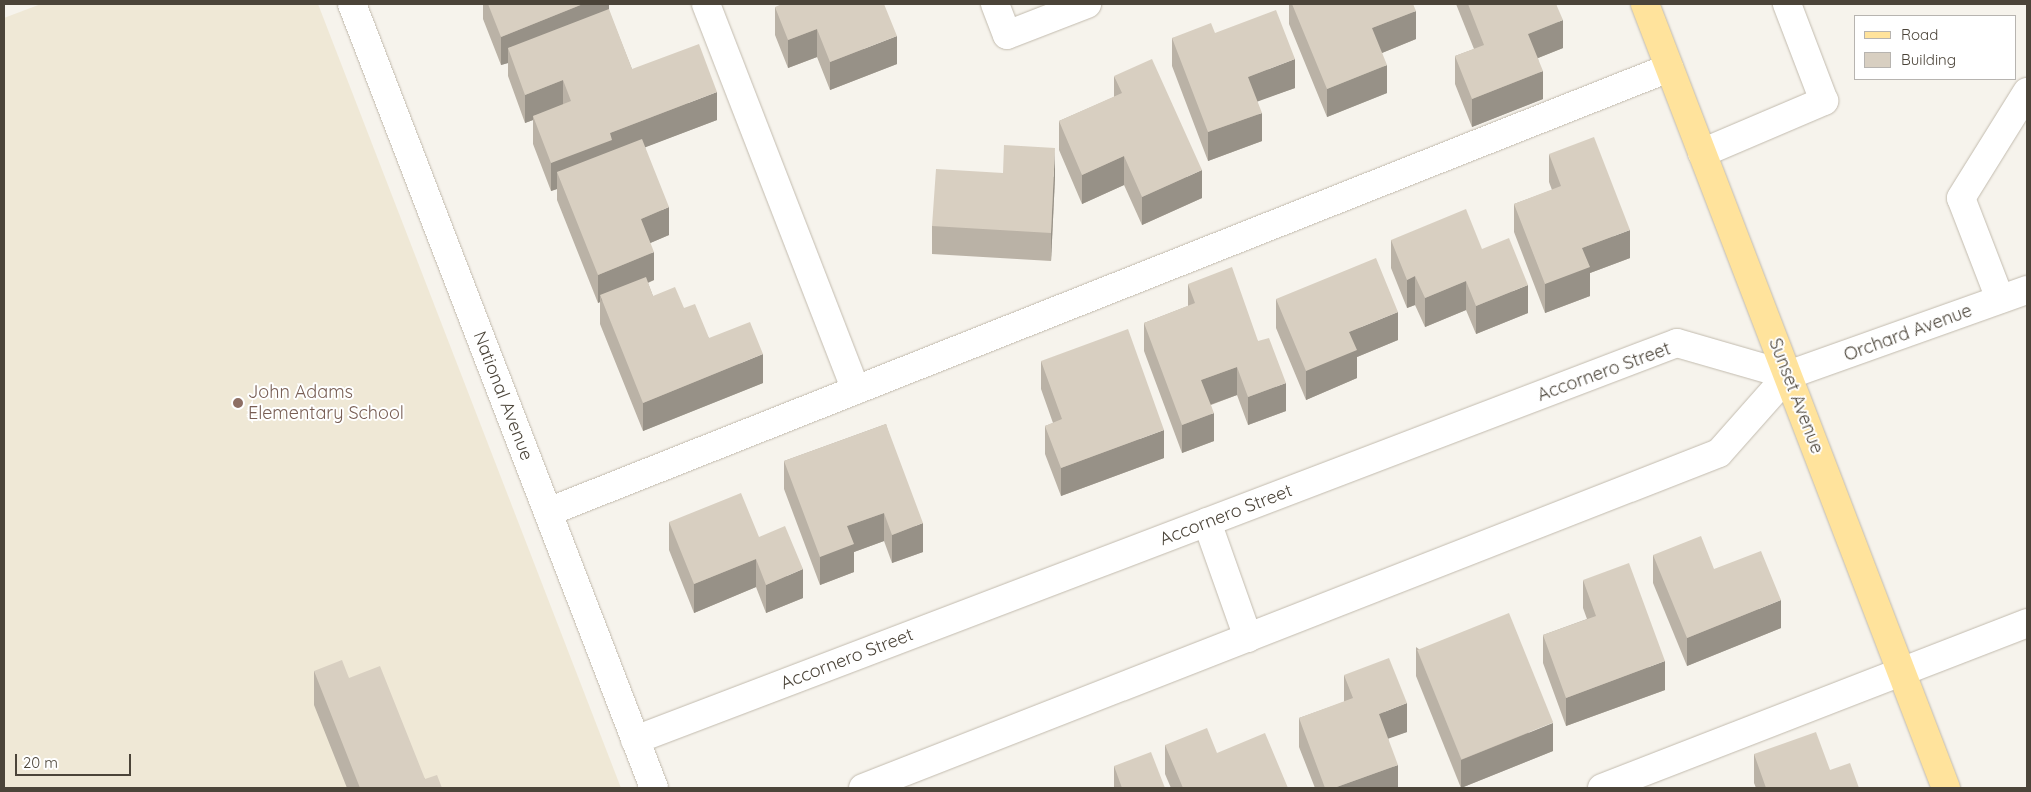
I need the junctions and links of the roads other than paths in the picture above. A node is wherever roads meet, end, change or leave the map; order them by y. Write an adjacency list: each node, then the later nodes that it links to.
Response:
1 (352, 4): 14 (street, National Avenue)
2 (706, 4): 13 (street)
3 (996, 4): 4 (street)
4 (1087, 4)
5 (1644, 4): 7 (main road, Sunset Avenue)
6 (1787, 4): 9 (street)
7 (1669, 68): 9 (main road, Sunset Avenue); 13 (street)
8 (2027, 92): 11 (street)
9 (1702, 153): 12 (main road, Sunset Avenue)
10 (2027, 290): 11 (street, Orchard Avenue)
11 (2000, 299): 12 (street, Orchard Avenue)
12 (1788, 375): 15 (street, Accornero Street); 17 (street); 18 (main road, Sunset Avenue)
13 (856, 390): 14 (street)
14 (548, 512): 19 (street, National Avenue)
15 (1208, 522): 17 (street); 19 (street, Accornero Street)
16 (2027, 623): 18 (street)
17 (1248, 638): 21 (street)
18 (1902, 673): 22 (street); 23 (main road, Sunset Avenue)
19 (636, 740): 20 (street, National Avenue)
20 (654, 788)
21 (863, 788)
22 (1602, 788)
23 (1946, 788)

